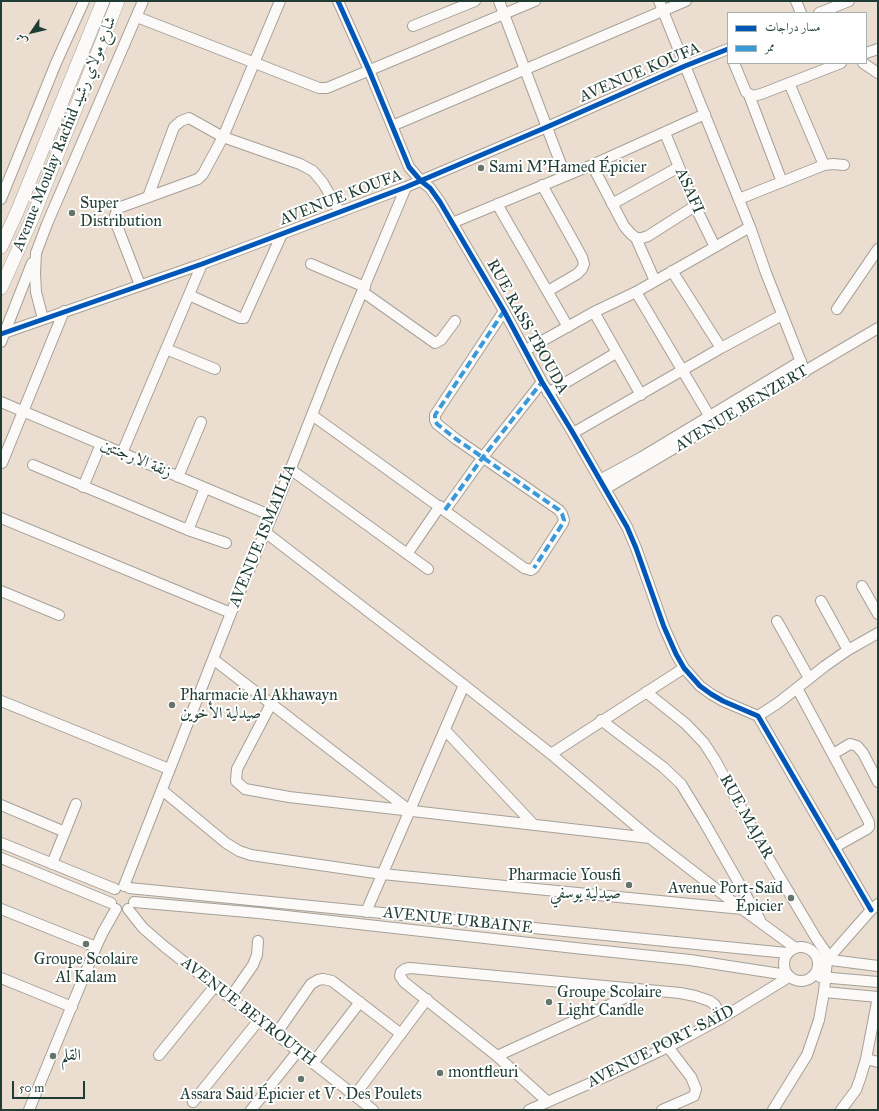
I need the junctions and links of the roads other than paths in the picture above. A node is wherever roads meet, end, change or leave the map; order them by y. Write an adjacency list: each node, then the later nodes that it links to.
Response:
1 (103, 1): 58 (main road, Avenue Moulay Rachid شارع مولاي رشيد)
2 (118, 1): 67 (main road, Avenue Moulay Rachid شارع مولاي رشيد)
3 (143, 1): 18 (street)
4 (280, 1): 23 (street)
5 (338, 1): 29 (street, RUE RASS TBOUDA)
6 (475, 1): 19 (street)
7 (500, 1): 17 (street)
8 (535, 1): 17 (street)
9 (659, 1): 14 (street)
10 (686, 1): 14 (street)
11 (796, 1): 15 (street)
12 (849, 1): 16 (street)
13 (81, 2): 48 (street)
14 (663, 11): 27 (street); 28 (street)
15 (801, 12)
16 (822, 12)
17 (505, 14): 28 (street); 29 (street)
18 (137, 17): 23 (street); 61 (street)
19 (413, 26)
20 (727, 49): 27 (street, AVENUE KOUFA)
21 (878, 49): 22 (street)
22 (867, 54)
23 (255, 63): 29 (street); 37 (street)
24 (734, 64): 32 (street)
25 (838, 64): 31 (street)
26 (864, 64): 30 (street)
27 (685, 66): 33 (street); 35 (street, AVENUE KOUFA)
28 (526, 68): 34 (street); 35 (street)
29 (369, 70): 34 (street, RUE RASS TBOUDA)
30 (878, 73)
31 (789, 83): 32 (street); 40 (street)
32 (749, 95): 44 (street)
33 (705, 114): 36 (street); 49 (street)
34 (392, 126): 43 (street, RUE RASS TBOUDA)
35 (547, 127): 42 (street); 43 (street, AVENUE KOUFA)
36 (665, 133): 39 (street); 41 (street, ASAFI)
37 (223, 137): 47 (street); 47 (street); 53 (street)
38 (844, 164): 40 (street)
39 (592, 165): 42 (street); 51 (street)
40 (824, 165): 44 (street)
41 (679, 167): 51 (street); 52 (street, ASAFI)
42 (565, 175): 45 (street)
43 (421, 181): 46 (street, AVENUE KOUFA); 54 (street, RUE RASS TBOUDA)
44 (782, 182): 49 (street)
45 (542, 186): 50 (street); 69 (street)
46 (406, 187): 53 (street, AVENUE KOUFA); 68 (street, AVENUE ISMAILIA)
47 (148, 197): 66 (street)
48 (1, 199)
49 (739, 199): 55 (street)
50 (497, 204): 54 (street); 69 (street)
51 (612, 204): 57 (street)
52 (695, 206): 57 (street); 59 (street, ASAFI)
53 (340, 212): 56 (street, AVENUE KOUFA)
54 (452, 223): 73 (street, RUE RASS TBOUDA)
55 (750, 227): 59 (street); 76 (street)
56 (282, 234): 62 (street, AVENUE KOUFA); 71 (street)
57 (636, 238): 65 (street)
58 (1, 247)
59 (715, 248): 64 (street)
60 (878, 248): 72 (street)
61 (36, 253): 77 (street); 81 (street)
62 (202, 264): 66 (street, AVENUE KOUFA); 71 (street)
63 (311, 264): 68 (street)
64 (672, 271): 65 (street); 82 (street)
65 (655, 281): 70 (street)
66 (140, 285): 74 (street, AVENUE KOUFA)
67 (1, 288)
68 (364, 290): 78 (street); 95 (street, AVENUE ISMAILIA)
69 (548, 291): 79 (street)
70 (636, 292): 75 (street); 88 (street)
71 (189, 295): 83 (street)
72 (837, 309)
73 (504, 311): 84 (street, RUE RASS TBOUDA); 101 (street)
74 (64, 312): 77 (street, AVENUE KOUFA); 94 (street)
75 (594, 312): 79 (street); 85 (street)
76 (782, 315): 82 (street); 86 (street)
77 (43, 319): 81 (street, AVENUE KOUFA)
78 (455, 321)
79 (568, 327): 84 (street)
80 (878, 328): 89 (street, AVENUE BENZERT)
81 (2, 336)
82 (721, 348): 88 (street)
83 (166, 349): 87 (street); 100 (street)
84 (526, 350): 90 (street, RUE RASS TBOUDA)
85 (616, 353): 91 (street); 92 (street)
86 (801, 361): 89 (street); 96 (street, AVENUE BENZERT)
87 (215, 369)
88 (684, 370): 92 (street); 96 (street)
89 (805, 372): 96 (street, AVENUE BENZERT)
90 (542, 382): 91 (street, RUE RASS TBOUDA); 101 (street)
91 (548, 393): 98 (street, RUE RASS TBOUDA)
92 (641, 395): 98 (street)
93 (1, 402): 94 (street, زنقة الارجنتين)
94 (23, 411): 99 (street, زنقة الارجنتين); 102 (street)
95 (312, 415): 104 (street, AVENUE ISMAILIA); 109 (street)
96 (712, 421): 106 (street, AVENUE BENZERT)
97 (201, 422): 105 (street)
98 (573, 433): 106 (street, RUE RASS TBOUDA)
99 (101, 444): 100 (street, زنقة الارجنتين); 107 (street)
100 (122, 453): 105 (street, زنقة الارجنتين)
101 (483, 457): 109 (street); 109 (street)
102 (2, 463)
103 (33, 465): 107 (street)
104 (290, 469): 110 (street, AVENUE ISMAILIA); 115 (street)
105 (178, 477): 108 (street, زنقة الارجنتين)
106 (603, 485): 127 (street, RUE RASS TBOUDA)
107 (83, 487): 112 (street)
108 (205, 488): 110 (street, زنقة الارجنتين); 112 (street)
109 (443, 508): 115 (street)
110 (272, 516): 113 (street, AVENUE ISMAILIA)
111 (1, 518): 120 (street)
112 (188, 530): 114 (street)
113 (265, 532): 120 (street, AVENUE ISMAILIA); 129 (street)
114 (226, 543)
115 (407, 554): 116 (street)
116 (428, 569)
117 (862, 586): 121 (street)
118 (1, 591): 122 (street)
119 (821, 601): 125 (street)
120 (231, 613): 126 (street, AVENUE ISMAILIA)
121 (878, 614)
122 (60, 615)
123 (776, 621): 128 (street)
124 (878, 633): 125 (street)
125 (848, 650): 128 (street)
126 (213, 659): 133 (street); 139 (street, AVENUE ISMAILIA)
127 (684, 668): 131 (street); 134 (street, RUE RASS TBOUDA)
128 (809, 678): 130 (street)
129 (464, 685): 136 (street); 137 (street)
130 (797, 688): 134 (street); 138 (street)
131 (646, 692): 135 (street); 164 (street, RUE MAJAR)
132 (1, 701): 139 (street)
133 (271, 704): 144 (street); 144 (street)
134 (758, 716): 149 (street)
135 (601, 720): 137 (street); 160 (street)
136 (445, 730): 144 (street); 145 (street)
137 (551, 754): 147 (street)
138 (833, 754): 140 (street); 149 (street)
139 (170, 769): 141 (street, AVENUE ISMAILIA)
140 (878, 782)
141 (162, 790): 152 (street); 153 (street, AVENUE ISMAILIA)
142 (76, 804): 146 (street)
143 (1, 805): 146 (street)
144 (410, 810): 145 (street); 152 (street)
145 (534, 825): 147 (street)
146 (65, 832): 151 (street)
147 (650, 838): 158 (street)
148 (1, 843): 151 (street)
149 (834, 847): 156 (street)
150 (1, 858): 154 (street)
151 (52, 864): 153 (street)
152 (382, 874): 158 (street); 159 (street)
153 (123, 888): 154 (street); 155 (street); 159 (street, AVENUE URBAINE)
154 (113, 906): 155 (street); 162 (street)
155 (131, 906): 166 (street, AVENUE URBAINE); 171 (street, AVENUE BEYROUTH)
156 (874, 907): 164 (street)
157 (1, 909): 162 (street)
158 (742, 909): 160 (street)
159 (366, 912): 163 (street, AVENUE URBAINE)
160 (762, 923): 163 (street)
161 (258, 941): 175 (street)
162 (96, 946): 178 (street)
163 (790, 950): 164 (street); 166 (street)
164 (824, 958): 165 (street); 167 (street); 168 (street)
165 (878, 966)
166 (788, 976): 167 (street); 179 (street, AVENUE PORT-SAÏD)
167 (812, 977): 168 (street)
168 (826, 977): 170 (street); 173 (street)
169 (1, 978): 178 (street)
170 (878, 982)
171 (215, 986): 175 (street, AVENUE BEYROUTH); 185 (street)
172 (642, 990): 176 (street); 179 (street); 186 (street)
173 (824, 992): 174 (street); 198 (street)
174 (878, 997): 187 (street)
175 (230, 998): 180 (street, AVENUE BEYROUTH)
176 (426, 999): 182 (street); 186 (street)
177 (360, 1002): 181 (street); 182 (street); 189 (street)
178 (72, 1007): 193 (street)
179 (722, 1018): 183 (street, AVENUE PORT-SAÏD)
180 (259, 1020): 181 (street, AVENUE BEYROUTH); 191 (street)
181 (276, 1034): 184 (street, AVENUE BEYROUTH)
182 (401, 1034): 190 (street)
183 (668, 1047): 192 (street, AVENUE PORT-SAÏD); 197 (street)
184 (298, 1051): 189 (street, AVENUE BEYROUTH); 194 (street)
185 (159, 1055)
186 (497, 1056): 192 (street)
187 (866, 1059): 188 (street); 199 (street)
188 (878, 1062)
189 (313, 1063): 190 (street, AVENUE BEYROUTH)
190 (355, 1095): 195 (street, AVENUE BEYROUTH)
191 (193, 1102)
192 (548, 1102): 196 (street, AVENUE PORT-SAÏD)
193 (29, 1110)
194 (251, 1110)
195 (373, 1110)
196 (529, 1110)
197 (662, 1110)
198 (773, 1110)
199 (841, 1110)

